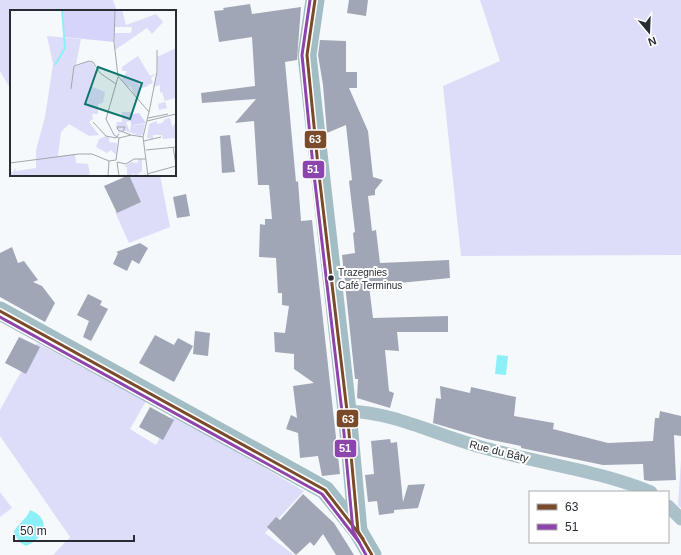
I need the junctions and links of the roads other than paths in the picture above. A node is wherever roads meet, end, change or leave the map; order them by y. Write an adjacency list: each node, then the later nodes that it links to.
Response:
1 (315, 0): 3 (street)
2 (0, 311): 7 (street)
3 (347, 411): 4 (street, Rue du Bâty); 7 (street)
4 (648, 491)
5 (669, 507): 6 (street)
6 (681, 519)
7 (358, 531): 8 (street)
8 (372, 555)

